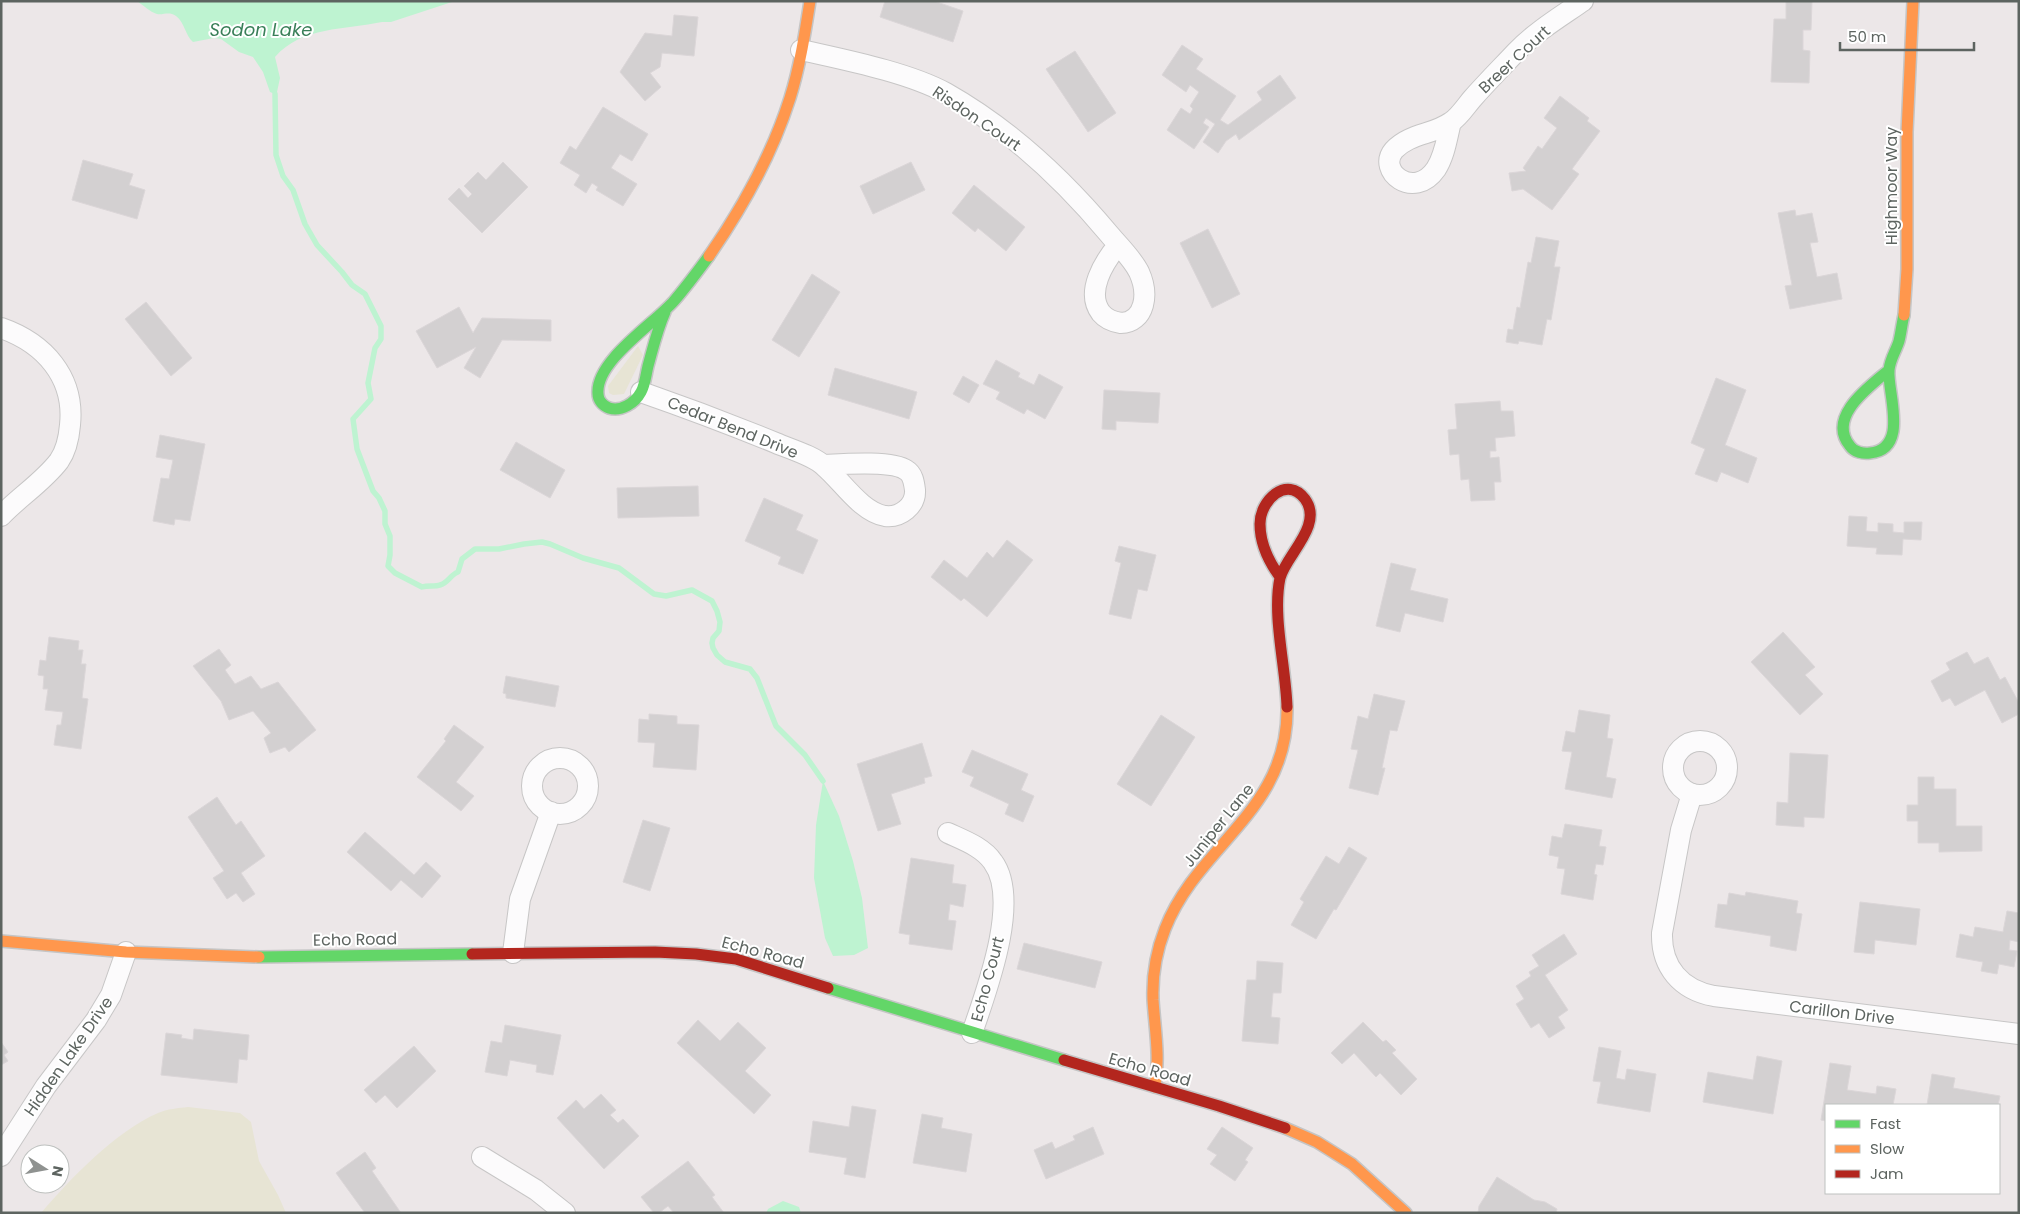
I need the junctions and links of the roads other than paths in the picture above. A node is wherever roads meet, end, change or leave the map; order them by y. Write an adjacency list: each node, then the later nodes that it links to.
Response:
1 (810, 1): 4 (street)
2 (1583, 1): 5 (street, Breer Court)
3 (1913, 1): 9 (street, Highmoor Way)
4 (801, 50): 6 (street, Risdon Court); 7 (street)
5 (1451, 122)
6 (1118, 245)
7 (665, 312): 10 (street); 10 (street)
8 (1, 328): 12 (street)
9 (1889, 370): 9 (street, Highmoor Way)
10 (642, 392): 11 (street, Cedar Bend Drive)
11 (823, 464)
12 (1, 516)
13 (1280, 577): 13 (street, Juniper Lane); 22 (street, Juniper Lane)
14 (1692, 794): 21 (street, Carillon Drive)
15 (550, 812): 19 (street)
16 (948, 833): 20 (street, Echo Court)
17 (1, 941): 18 (street, Echo Road)
18 (126, 952): 19 (street, Echo Road); 23 (street, Hidden Lake Drive)
19 (513, 953): 20 (street, Echo Road)
20 (972, 1033): 22 (street, Echo Road)
21 (2019, 1034)
22 (1154, 1087): 26 (street, Echo Road)
23 (1, 1156)
24 (482, 1157): 25 (street)
25 (564, 1213)
26 (1406, 1213)

